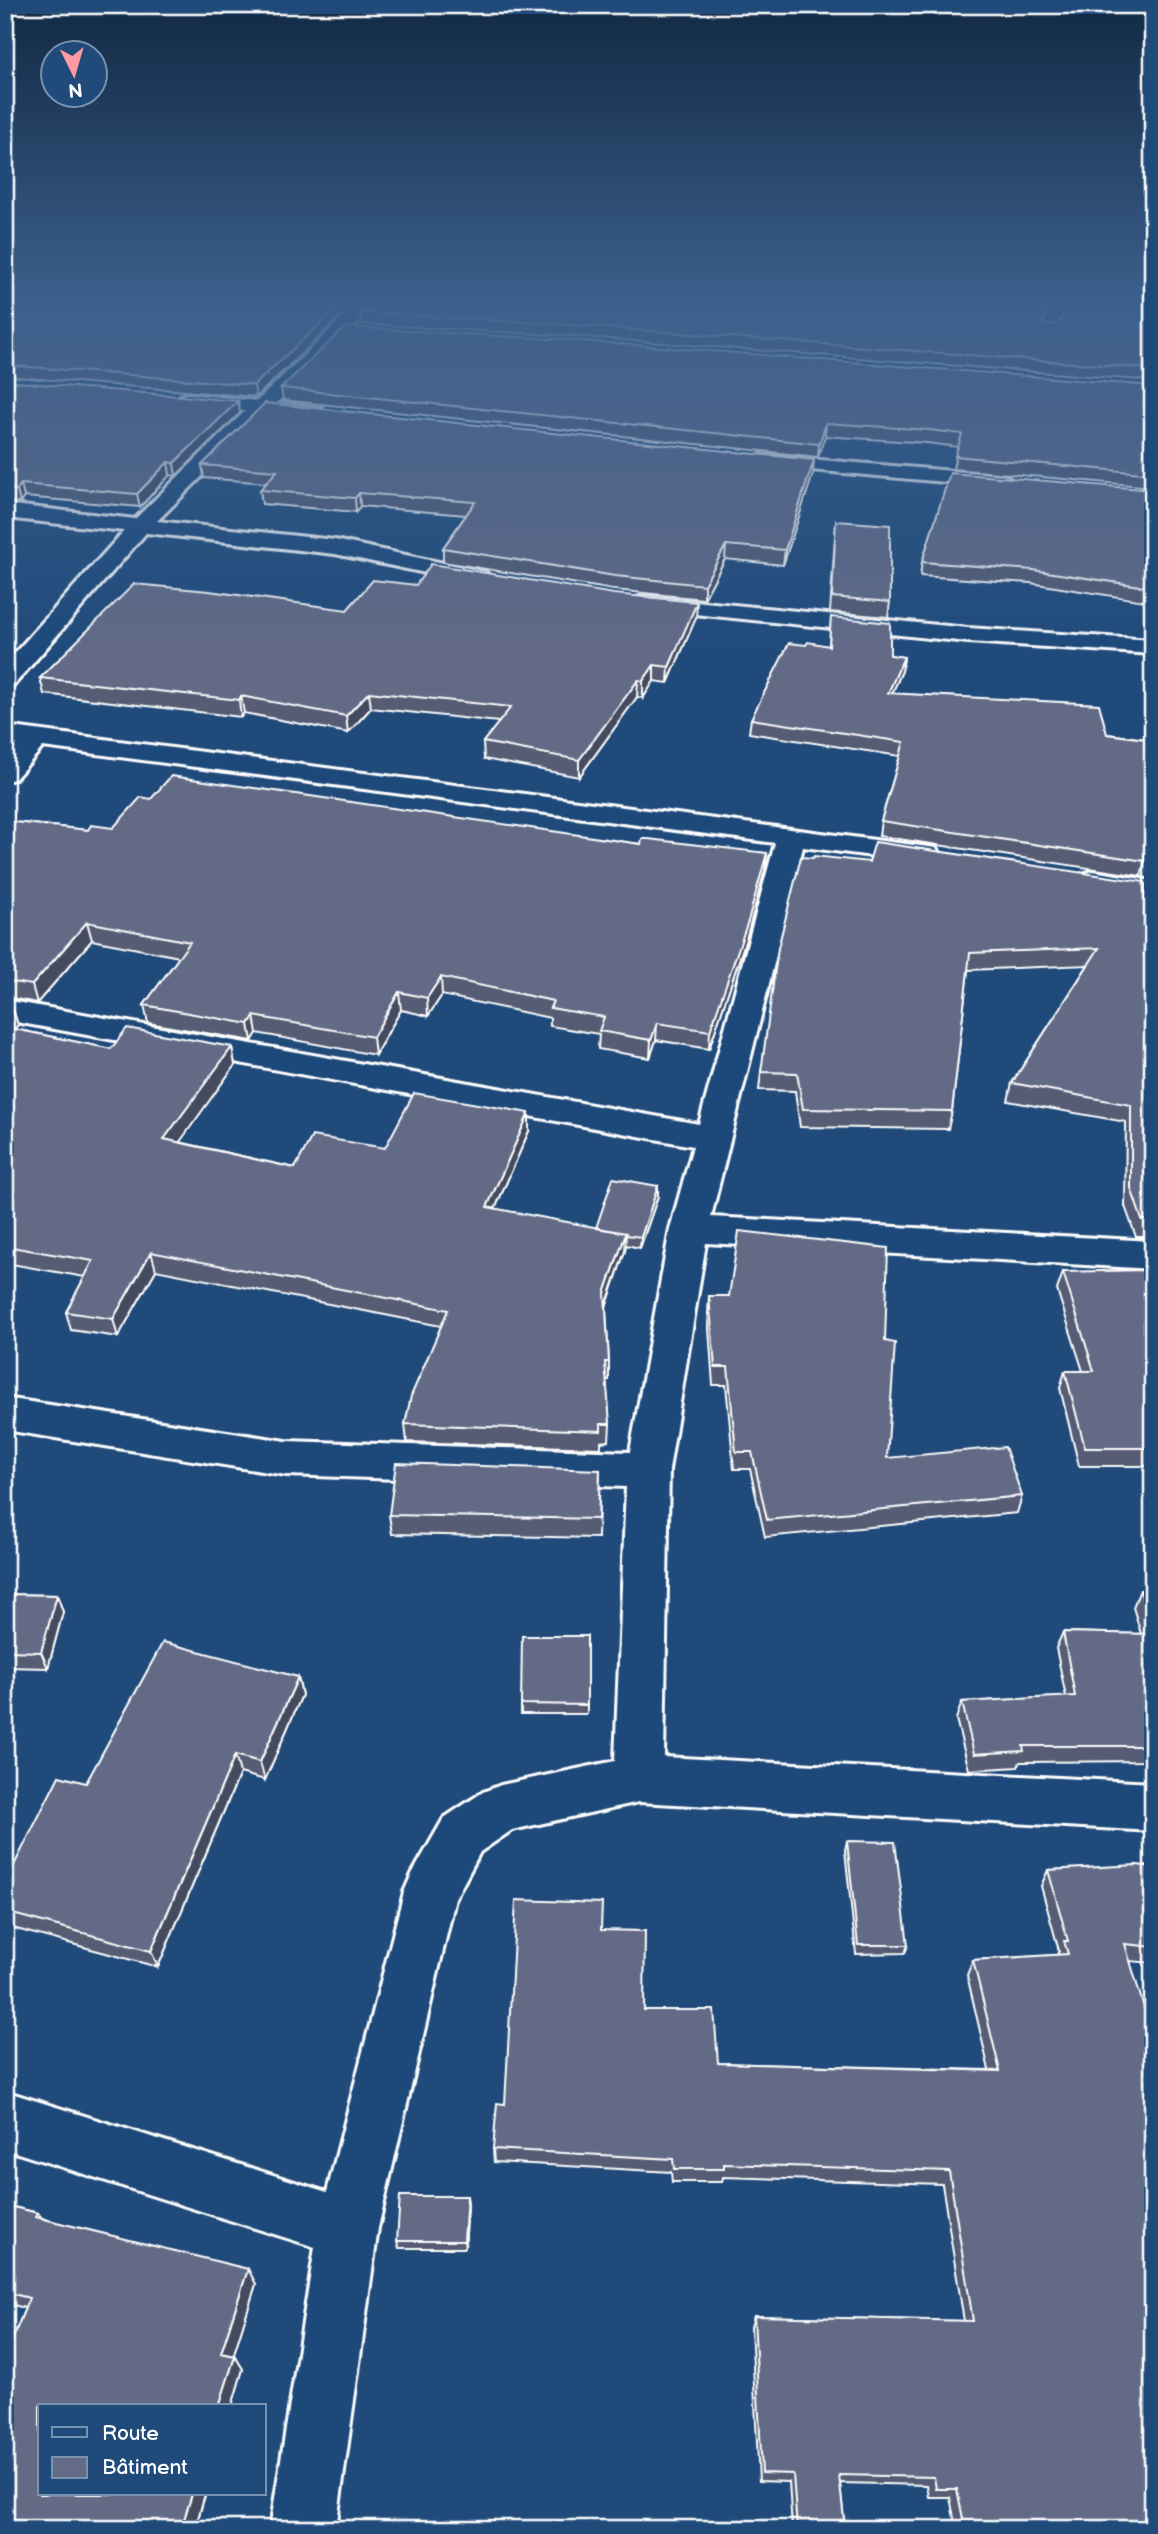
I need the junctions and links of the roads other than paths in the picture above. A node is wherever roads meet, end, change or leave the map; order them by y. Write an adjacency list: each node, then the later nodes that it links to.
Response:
1 (243, 422): 5 (street)
2 (735, 458): 3 (street)
3 (1022, 482)
4 (5, 511): 5 (street)
5 (140, 526): 6 (street); 9 (street)
6 (499, 581)
7 (628, 601): 8 (street)
8 (1153, 648)
9 (5, 680)
10 (5, 734): 11 (street)
11 (37, 738): 12 (street); 13 (street)
12 (5, 773)
13 (791, 837): 14 (street); 18 (street)
14 (948, 857)
15 (1070, 876): 16 (street)
16 (1153, 890)
17 (5, 1010): 18 (street)
18 (713, 1138): 19 (street)
19 (689, 1229): 20 (street); 22 (street)
20 (1153, 1255)
21 (5, 1414): 22 (street)
22 (648, 1470): 23 (street)
23 (639, 1779): 24 (street); 26 (street)
24 (1153, 1807)
25 (5, 2120): 26 (street)
26 (348, 2228): 27 (street)
27 (303, 2529)

